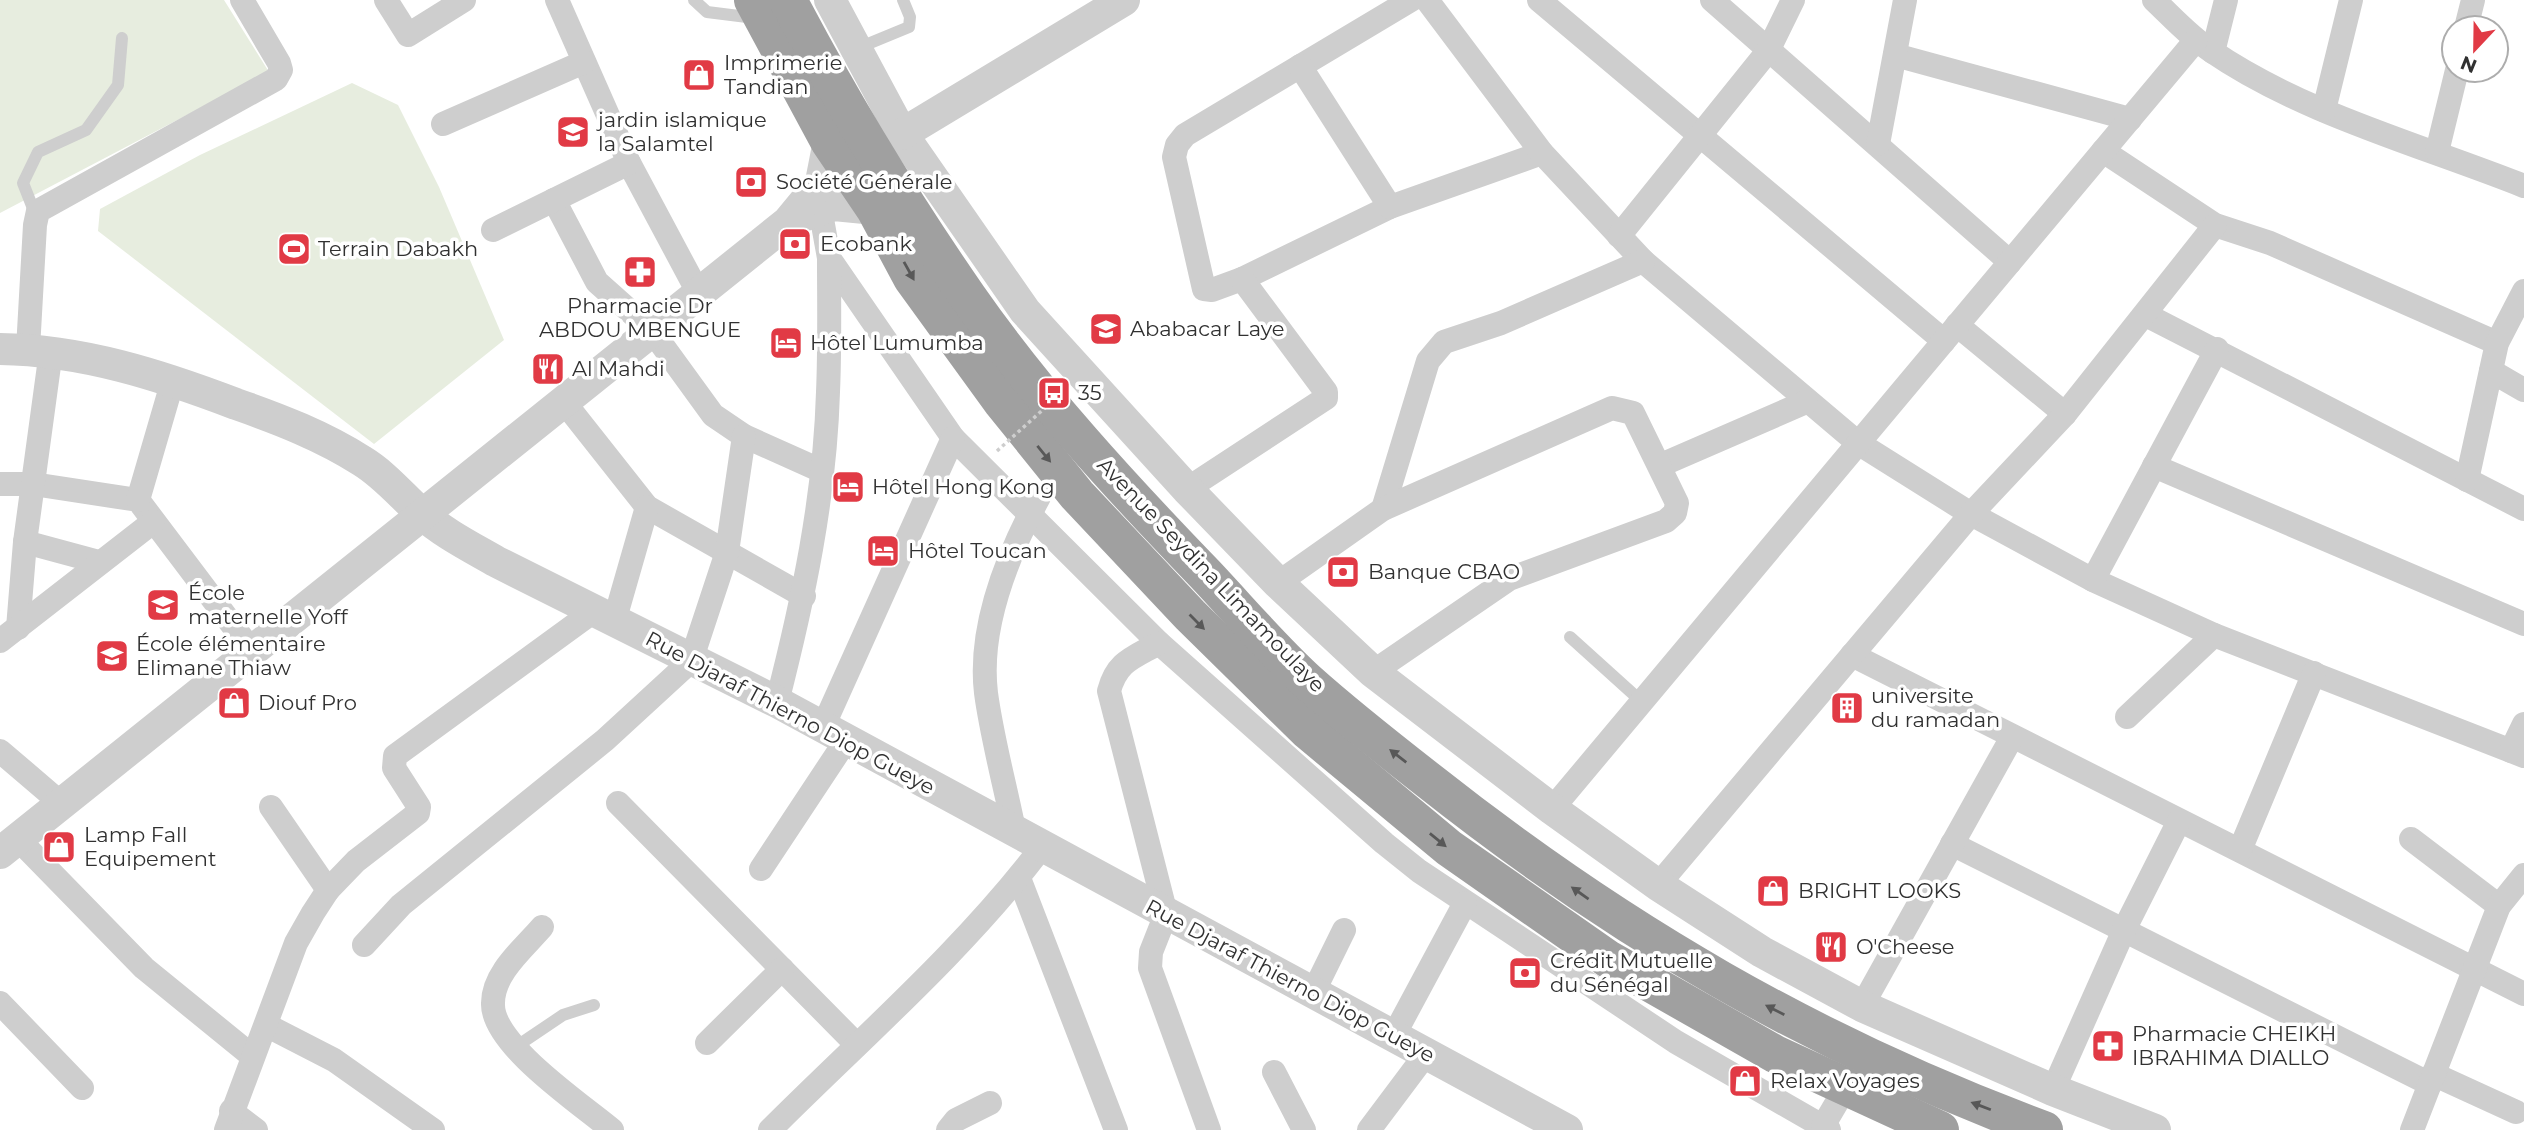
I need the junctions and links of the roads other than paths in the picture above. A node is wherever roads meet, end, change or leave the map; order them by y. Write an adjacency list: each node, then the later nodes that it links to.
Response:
1 (243, 0): 43 (street)
2 (386, 0): 3 (street)
3 (464, 0)
4 (557, 0): 24 (street)
5 (694, 0): 18 (lane)
6 (830, 0): 21 (street)
7 (903, 0): 21 (lane)
8 (1124, 0): 30 (street)
9 (1411, 0): 25 (street)
10 (1427, 0): 36 (street)
11 (1539, 0): 31 (street)
12 (1712, 0): 22 (street)
13 (1793, 0): 22 (street)
14 (1905, 0): 23 (street)
15 (2154, 0): 20 (street)
16 (2226, 0): 20 (street)
17 (2351, 0): 27 (street)
18 (768, 6): 32 (highway, Avenue Seydina Limamoulaye); 166 (highway, Avenue Seydina Limamoulaye, one-way to 18)
19 (122, 38): 43 (lane)
20 (2204, 46): 27 (street); 28 (street)
21 (854, 50): 30 (street)
22 (1768, 51): 31 (street); 33 (street)
23 (1895, 55): 28 (street); 33 (street)
24 (584, 62): 29 (street); 37 (street)
25 (1300, 66): 40 (street); 51 (street)
26 (2454, 84): 35 (street)
27 (2324, 110): 35 (street)
28 (2130, 119): 34 (street)
29 (443, 124)
30 (902, 134): 75 (street)
31 (1699, 137): 47 (street); 56 (street)
32 (830, 141): 42 (highway, Avenue Seydina Limamoulaye); 44 (street)
33 (1878, 144): 50 (street)
34 (2102, 152): 45 (street); 50 (street)
35 (2437, 152): 38 (street)
36 (1542, 153): 40 (street); 47 (street)
37 (629, 163): 39 (street); 53 (street)
38 (2524, 186)
39 (554, 200): 46 (street); 55 (street)
40 (1390, 207): 51 (street)
41 (820, 208): 42 (street); 44 (street); 48 (street)
42 (875, 209): 148 (highway, Avenue Seydina Limamoulaye, one-way to 148)
43 (36, 216): 59 (street)
44 (788, 222): 53 (street)
45 (2215, 225): 54 (street); 57 (street)
46 (493, 230)
47 (1619, 236): 49 (street)
48 (829, 258): 67 (street); 71 (street)
49 (1643, 261): 64 (street); 79 (street)
50 (2010, 262): 56 (street)
51 (1242, 279): 75 (street)
52 (2524, 291): 57 (street)
53 (699, 293): 55 (street)
54 (2147, 315): 58 (street); 65 (street)
55 (652, 331): 63 (street); 66 (street)
56 (1950, 333): 65 (street); 68 (street)
57 (2497, 343): 60 (street)
58 (2217, 349): 70 (street); 72 (street)
59 (26, 350): 61 (street, Rue Djaraf Thierno Diop Gueye); 74 (street)
60 (2491, 371): 62 (street); 72 (street)
61 (173, 380): 76 (street); 82 (street, Rue Djaraf Thierno Diop Gueye)
62 (2524, 390)
63 (564, 402): 78 (street); 82 (street)
64 (1806, 402): 68 (street); 69 (street)
65 (2065, 414): 81 (street)
66 (744, 436): 71 (street); 85 (street)
67 (953, 438): 77 (street); 105 (street)
68 (1858, 443): 81 (street); 102 (street)
69 (1661, 465): 79 (street); 99 (street)
70 (2154, 467): 87 (street); 91 (street)
71 (822, 471): 89 (street)
72 (2467, 480): 80 (street)
73 (0, 484): 74 (street)
74 (33, 484): 76 (street); 84 (street)
75 (1187, 489): 88 (street)
76 (138, 500): 83 (street)
77 (1034, 507): 95 (street); 114 (street)
78 (647, 508): 85 (street); 90 (street)
79 (1383, 509): 88 (street)
80 (2524, 509)
81 (1971, 514): 87 (street); 97 (street)
82 (423, 515): 90 (street, Rue Djaraf Thierno Diop Gueye); 96 (street)
83 (153, 522): 86 (street); 96 (street)
84 (25, 542): 86 (street); 92 (street)
85 (727, 552): 89 (street); 98 (street)
86 (99, 562): 92 (street)
87 (2093, 580): 93 (street)
88 (1278, 583): 99 (street)
89 (804, 596): 101 (street)
90 (604, 616): 98 (street, Rue Djaraf Thierno Diop Gueye); 124 (street)
91 (2524, 624)
92 (9, 634)
93 (2214, 635): 100 (street); 103 (street)
94 (1570, 637): 102 (lane)
95 (1159, 643): 125 (street); 127 (street)
96 (252, 651): 110 (street)
97 (1852, 655): 106 (street); 123 (street)
98 (691, 661): 101 (street, Rue Djaraf Thierno Diop Gueye); 131 (street)
99 (1373, 672): 112 (street)
100 (2314, 673): 108 (street); 119 (street)
101 (778, 702): 105 (street, Rue Djaraf Thierno Diop Gueye)
102 (1642, 702): 112 (street)
103 (2127, 717)
104 (2524, 724): 108 (street)
105 (834, 735): 114 (street, Rue Djaraf Thierno Diop Gueye); 120 (street)
106 (2012, 737): 113 (street); 116 (street)
107 (0, 751): 110 (street)
108 (2518, 754)
109 (618, 803): 133 (street)
110 (62, 804): 117 (street)
111 (271, 807): 124 (street)
112 (1552, 809): 123 (street)
113 (2179, 821): 119 (street); 130 (street)
114 (1014, 830): 118 (street, Rue Djaraf Thierno Diop Gueye)
115 (2411, 839): 126 (street)
116 (1952, 844): 130 (street); 138 (street)
117 (9, 846): 145 (street)
118 (1042, 847): 122 (street); 127 (street, Rue Djaraf Thierno Diop Gueye)
119 (2240, 850): 132 (street)
120 (761, 869)
121 (2524, 875): 126 (street)
122 (1019, 878): 142 (street); 160 (street)
123 (1658, 885): 138 (street)
124 (328, 890): 139 (street)
125 (1465, 903): 140 (street); 154 (street)
126 (2499, 906): 132 (street)
127 (1166, 914): 134 (street, Rue Djaraf Thierno Diop Gueye); 161 (street)
128 (542, 927): 143 (street)
129 (1345, 930): 134 (street)
130 (2124, 930): 147 (street); 150 (street)
131 (364, 945)
132 (2476, 967): 135 (street); 147 (street)
133 (782, 969): 141 (street); 142 (street)
134 (1313, 993): 140 (street, Rue Djaraf Thierno Diop Gueye)
135 (2524, 994)
136 (0, 1003): 149 (street)
137 (594, 1005): 143 (lane)
138 (1862, 1006): 150 (street)
139 (266, 1025): 145 (street); 156 (street)
140 (1393, 1037): 144 (street, Rue Djaraf Thierno Diop Gueye)
141 (707, 1043)
142 (856, 1044): 158 (street)
143 (514, 1048): 157 (street)
144 (1426, 1054): 163 (street); 164 (street, Rue Djaraf Thierno Diop Gueye)
145 (252, 1056): 153 (street)
146 (1274, 1072): 162 (street)
147 (2432, 1079): 152 (street); 168 (street)
148 (1846, 1087): 154 (street); 165 (highway, Avenue Seydina Limamoulaye)
149 (82, 1088)
150 (2053, 1090): 167 (street)
151 (990, 1103): 159 (street)
152 (2516, 1112)
153 (228, 1121): 155 (street)
154 (1826, 1128)
155 (256, 1130)
156 (433, 1130)
157 (612, 1130)
158 (770, 1130)
159 (948, 1130)
160 (1116, 1130)
161 (1209, 1130)
162 (1304, 1130)
163 (1369, 1130)
164 (1567, 1130)
165 (1940, 1130)
166 (2045, 1130)
167 (2155, 1130)
168 (2412, 1130)

